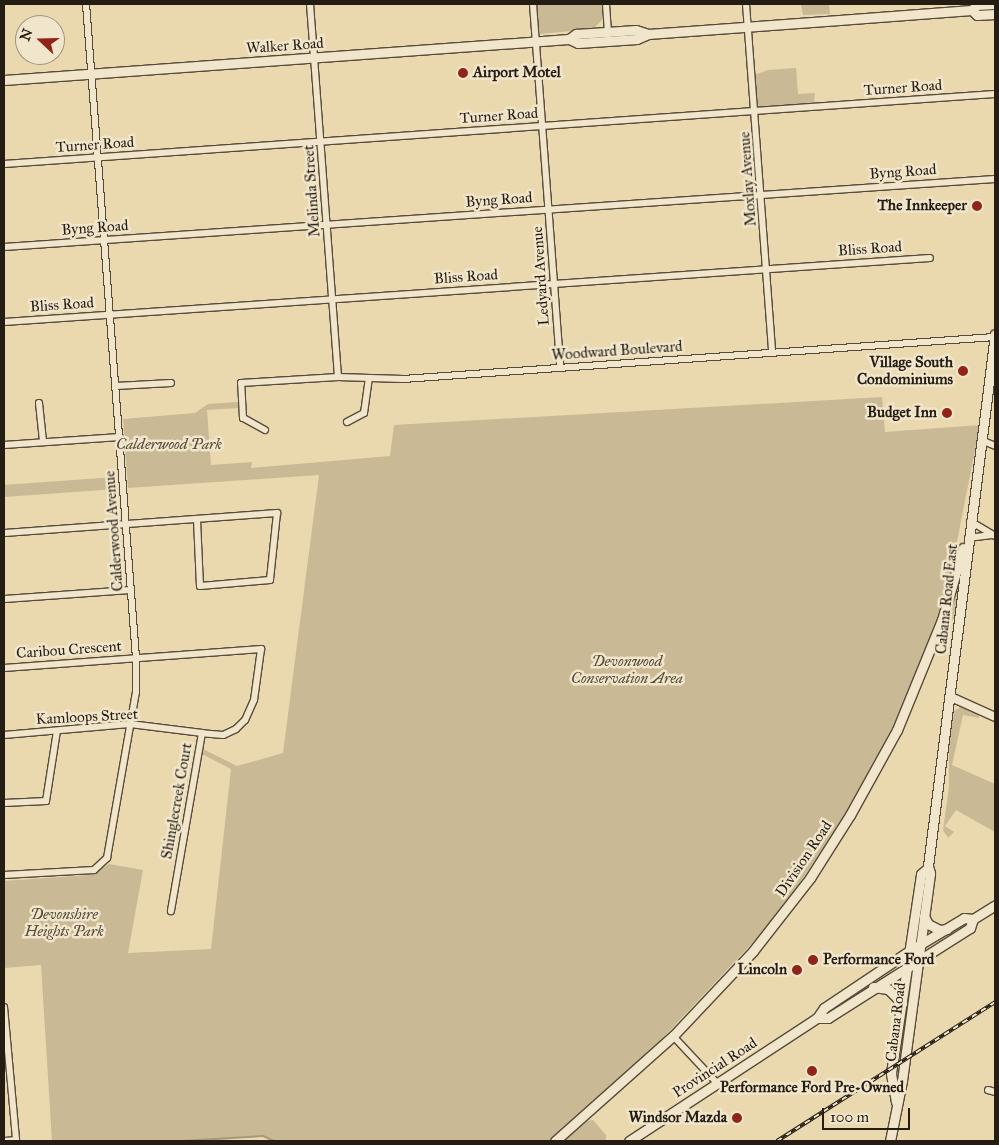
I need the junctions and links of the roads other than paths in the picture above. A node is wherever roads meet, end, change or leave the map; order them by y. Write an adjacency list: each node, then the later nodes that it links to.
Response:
1 (86, 4): 13 (street, Calderwood Avenue)
2 (310, 4): 12 (street, Melinda Street)
3 (533, 4): 11 (street, Ledyard Avenue)
4 (606, 4): 10 (street)
5 (746, 4): 9 (street, Moxlay Avenue)
6 (995, 4): 7 (main road, Walker Road)
7 (972, 10): 8 (main road, Walker Road); 9 (main road, Walker Road)
8 (995, 14)
9 (748, 27): 10 (main road, Walker Road); 16 (street, Moxlay Avenue)
10 (608, 36): 11 (main road, Walker Road)
11 (536, 42): 12 (main road, Walker Road); 17 (street, Ledyard Avenue)
12 (314, 58): 13 (main road, Walker Road); 18 (street, Melinda Street)
13 (93, 74): 14 (main road, Walker Road); 19 (street, Calderwood Avenue)
14 (4, 80)
15 (995, 94): 16 (street, Turner Road)
16 (755, 110): 17 (street, Turner Road); 22 (street, Moxlay Avenue)
17 (542, 126): 18 (street, Turner Road); 23 (street, Ledyard Avenue)
18 (320, 142): 19 (street, Turner Road); 24 (street, Melinda Street)
19 (99, 158): 20 (street, Turner Road); 25 (street, Calderwood Avenue)
20 (4, 164)
21 (995, 179): 22 (street, Byng Road)
22 (761, 194): 23 (street, Byng Road); 28 (street, Moxlay Avenue)
23 (548, 209): 24 (street, Byng Road); 29 (street, Ledyard Avenue)
24 (327, 224): 25 (street, Byng Road); 30 (street, Melinda Street)
25 (105, 240): 26 (street, Byng Road); 31 (street, Calderwood Avenue)
26 (4, 247)
27 (930, 258): 28 (street, Bliss Road)
28 (766, 269): 29 (street, Bliss Road); 34 (street, Moxlay Avenue)
29 (554, 284): 30 (street, Bliss Road); 36 (street, Ledyard Avenue)
30 (332, 299): 31 (street, Bliss Road); 37 (street, Melinda Street)
31 (110, 314): 32 (street, Bliss Road); 40 (street, Calderwood Avenue)
32 (4, 322)
33 (995, 335): 34 (street, Woodward Boulevard); 35 (main road, Cabana Road East)
34 (772, 352): 36 (street, Woodward Boulevard)
35 (994, 356): 45 (main road, Cabana Road East)
36 (560, 367): 38 (street, Woodward Boulevard)
37 (338, 377): 38 (street, Woodward Boulevard); 43 (street, Woodward Boulevard)
38 (369, 378): 42 (street)
39 (171, 383): 40 (street)
40 (116, 386): 44 (street, Calderwood Avenue)
41 (40, 403): 46 (street)
42 (347, 422)
43 (265, 430)
44 (120, 437): 46 (street); 51 (street, Calderwood Avenue)
45 (981, 440): 48 (street); 50 (main road, Cabana Road East)
46 (43, 442): 47 (street)
47 (4, 445)
48 (995, 446)
49 (197, 519): 49 (street); 51 (street)
50 (970, 521): 53 (street); 54 (main road, Cabana Road East); 81 (main road, Division Road)
51 (126, 524): 52 (street); 55 (street, Calderwood Avenue)
52 (4, 532)
53 (994, 536): 54 (street)
54 (968, 538): 59 (main road, Cabana Road East)
55 (131, 590): 56 (street); 57 (street, Calderwood Avenue)
56 (4, 600)
57 (136, 658): 58 (street, Caribou Crescent); 61 (street, Calderwood Avenue); 63 (street, Shinglecreek Court)
58 (4, 668)
59 (950, 697): 60 (street); 66 (main road, Cabana Road East)
60 (995, 717)
61 (130, 724): 62 (street, Kamloops Street); 63 (street, Kamloops Street); 67 (street, Calderwood Avenue)
62 (57, 731): 64 (street, Kamloops Street); 65 (street)
63 (202, 733): 69 (street, Shinglecreek Court)
64 (4, 735)
65 (4, 803)
66 (928, 868): 70 (main road, Cabana Road East); 74 (main road, Cabana Road East)
67 (4, 875)
68 (995, 904): 71 (main road, Provincial Road)
69 (171, 911)
70 (924, 916): 72 (main road); 73 (main road, Cabana Road East)
71 (973, 919): 72 (main road, Provincial Road); 75 (main road, Provincial Road)
72 (947, 929): 73 (main road, Provincial Road)
73 (919, 945): 74 (main road, Provincial Road); 75 (main road, Cabana Road)
74 (909, 951): 76 (main road, Cabana Road East); 80 (main road, Provincial Road)
75 (917, 960): 76 (main road, Provincial Road); 85 (main road, Cabana Road)
76 (907, 967): 77 (main road, Provincial Road); 78 (main road, Cabana Road)
77 (872, 987): 78 (main road); 80 (main road, Provincial Road)
78 (902, 1003): 85 (main road, Cabana Road)
79 (4, 1006): 86 (street)
80 (817, 1018): 82 (main road, Provincial Road)
81 (673, 1036): 82 (street); 87 (main road, Division Road)
82 (717, 1083): 88 (main road, Provincial Road)
83 (988, 1090): 84 (street)
84 (995, 1092)
85 (896, 1102): 89 (main road, Cabana Road)
86 (5, 1141)
87 (555, 1141)
88 (629, 1141)
89 (890, 1141)

